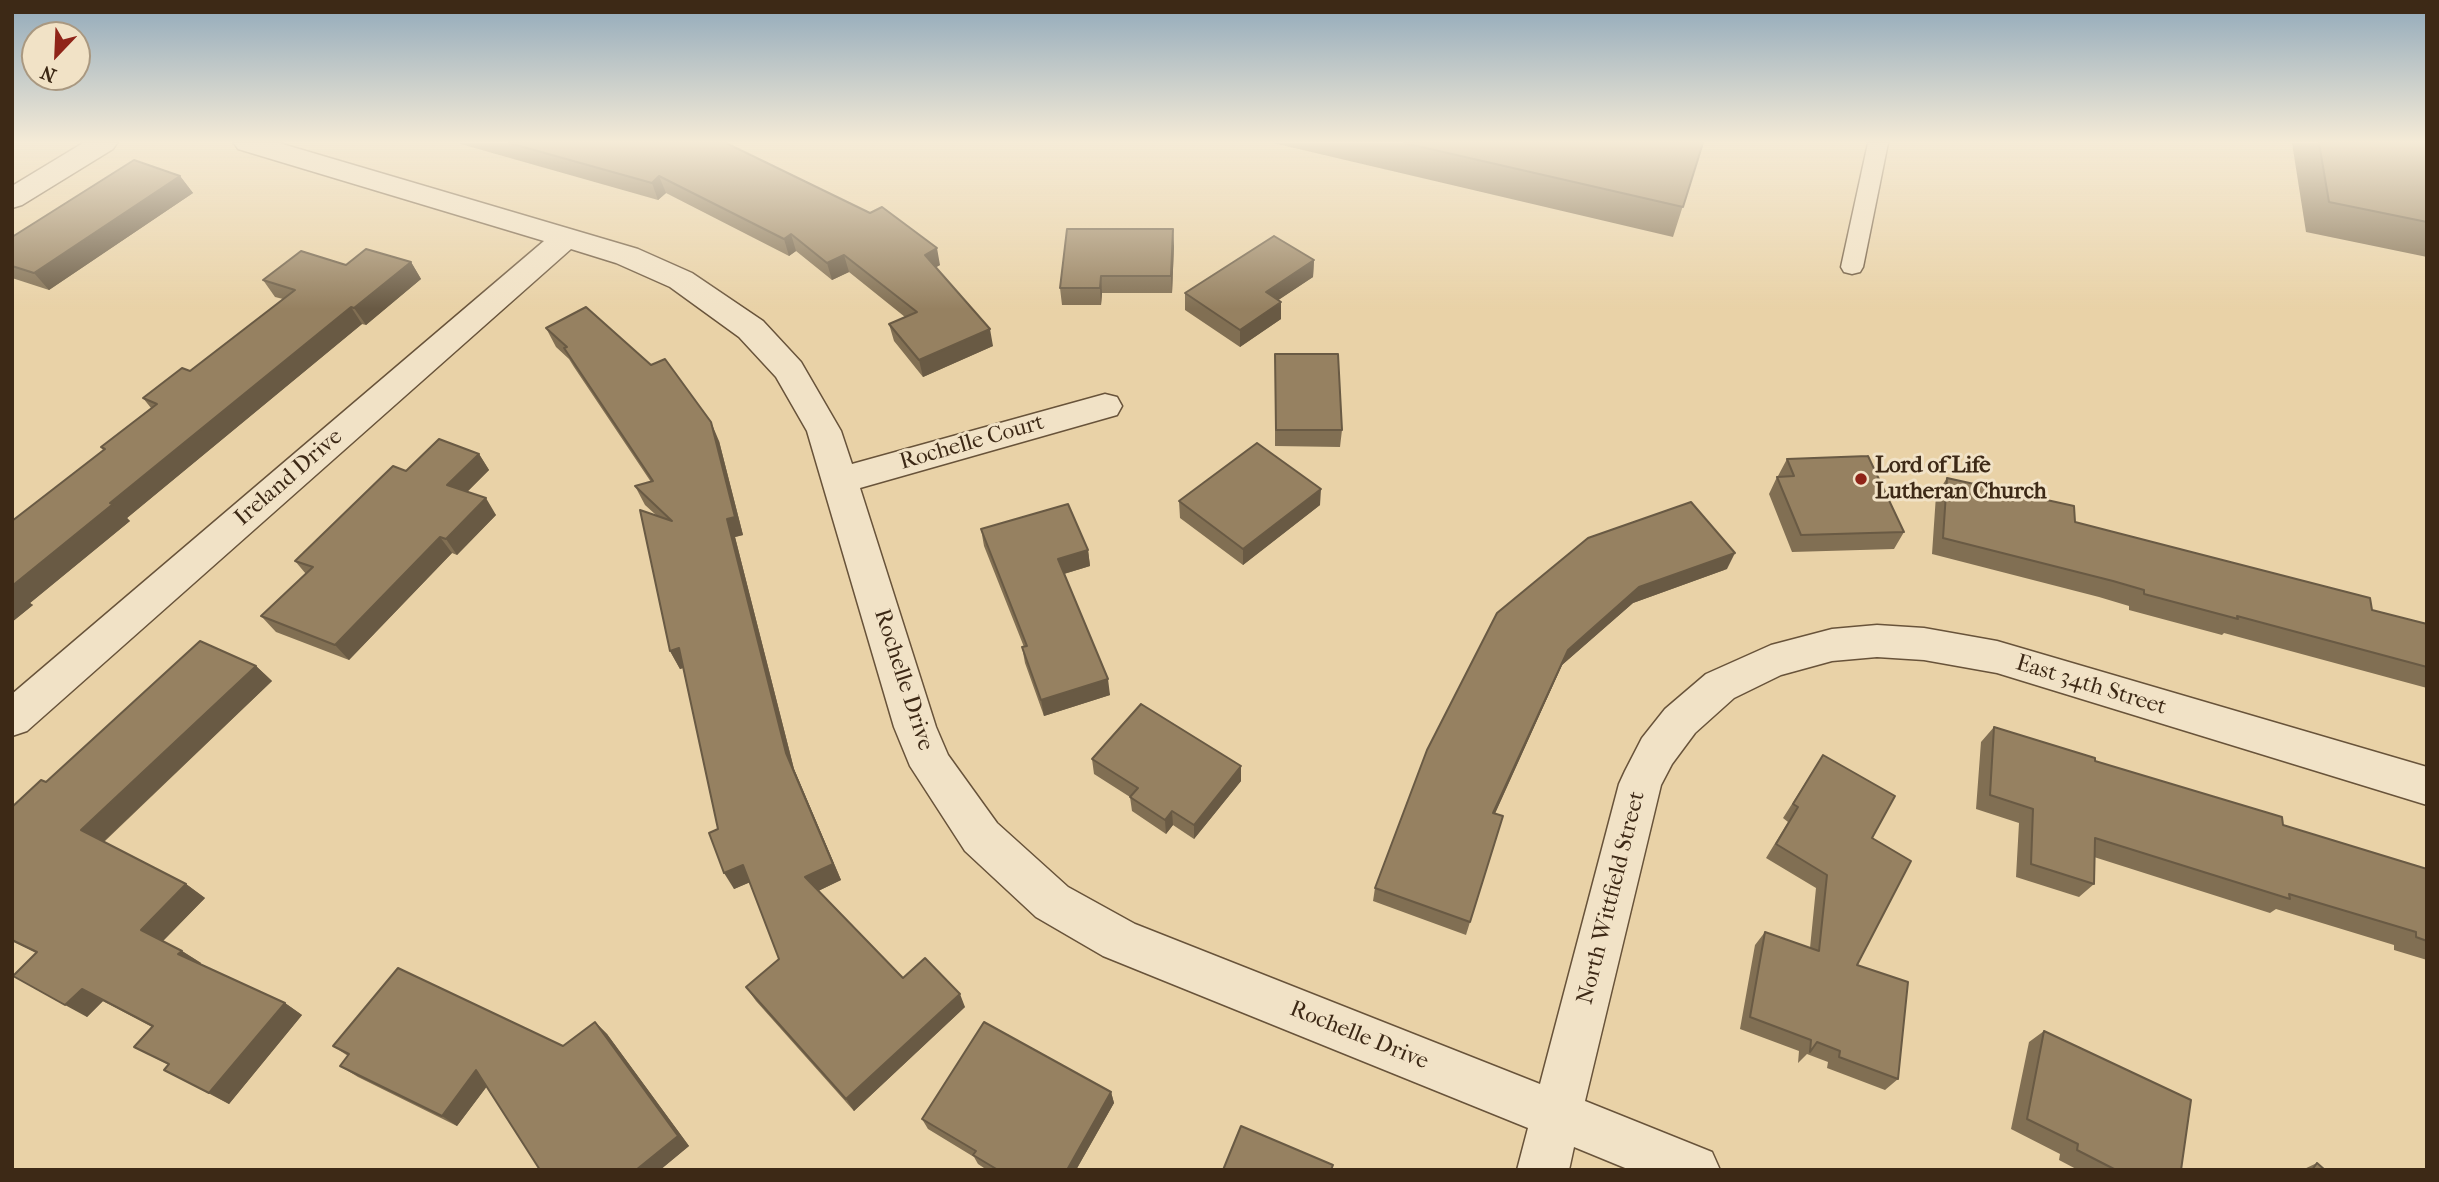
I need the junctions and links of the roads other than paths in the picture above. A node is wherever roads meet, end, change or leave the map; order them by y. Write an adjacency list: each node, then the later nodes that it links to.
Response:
1 (435, 198): 3 (street, Rochelle Drive)
2 (1866, 198): 4 (lane)
3 (567, 237): 6 (street, Rochelle Drive); 8 (street, Ireland Drive)
4 (1852, 267)
5 (1105, 406): 6 (street, Rochelle Court)
6 (840, 480): 10 (street, Rochelle Drive)
7 (1751, 670): 9 (street, East 34th Street); 10 (street, North Wittfield Street)
8 (12, 719)
9 (2427, 786)
10 (1557, 1115): 11 (street, North Wittfield Street); 12 (street, Rochelle Drive)
11 (1543, 1170)
12 (1694, 1170)

